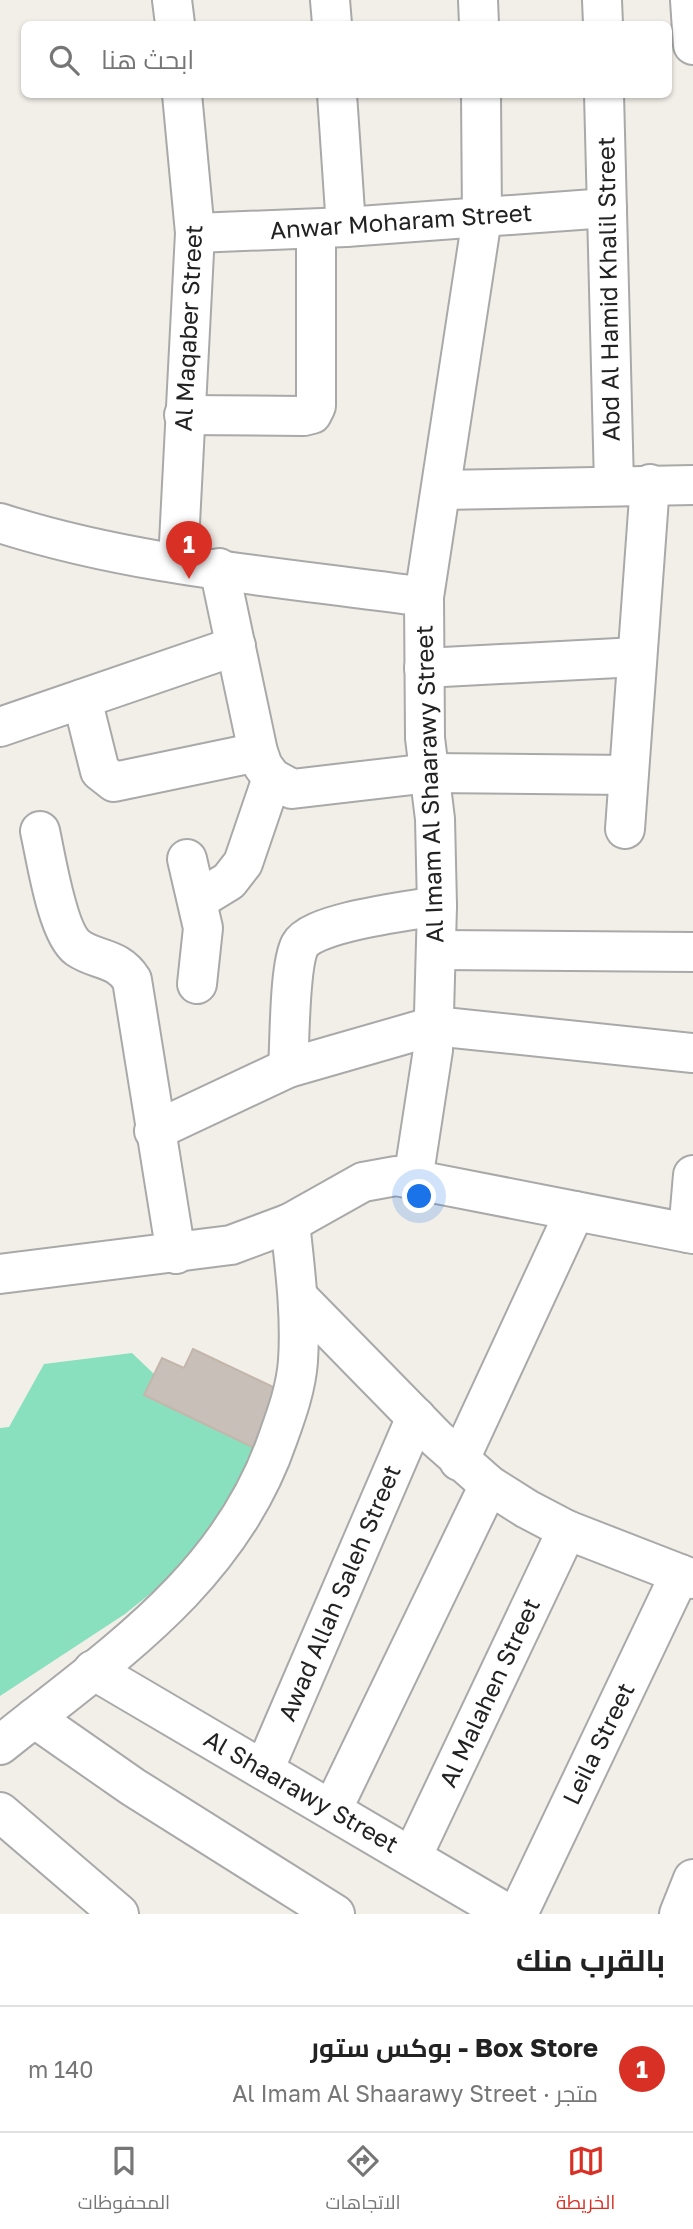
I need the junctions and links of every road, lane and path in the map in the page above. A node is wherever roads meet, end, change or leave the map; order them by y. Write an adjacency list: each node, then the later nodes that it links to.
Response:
1 (172, 0): 6 (street)
2 (330, 0): 7 (street)
3 (478, 0): 8 (street)
4 (602, 0): 9 (street)
5 (690, 0): 10 (street)
6 (174, 21)
7 (332, 21)
8 (479, 21)
9 (603, 21)
10 (693, 45)
11 (182, 98): 18 (street, Al Maqaber Street)
12 (337, 98): 17 (street)
13 (481, 98): 16 (street, Al Imam Al Shaarawy Street)
14 (604, 98): 15 (street, Abd Al Hamid Khalil Street)
15 (607, 208): 16 (street, Anwar Moharam Street); 20 (street, Abd Al Hamid Khalil Street)
16 (482, 218): 17 (street, Anwar Moharam Street); 22 (street, Al Imam Al Shaarawy Street)
17 (331, 228): 18 (street, Anwar Moharam Street); 19 (street)
18 (195, 233): 19 (street, Al Maqaber Street)
19 (184, 415): 26 (street, Al Maqaber Street)
20 (632, 484): 21 (street); 22 (street); 30 (street, Abd Al Hamid Khalil Street)
21 (693, 485)
22 (441, 490): 28 (street, Al Imam Al Shaarawy Street)
23 (0, 523): 24 (street, Al Imam Al Shaarawy Street)
24 (43, 537): 25 (street); 26 (street, Al Imam Al Shaarawy Street)
25 (0, 553)
26 (178, 562): 27 (street, Al Imam Al Shaarawy Street)
27 (219, 568): 28 (street, Al Imam Al Shaarawy Street); 29 (street)
28 (424, 597): 31 (street, Al Imam Al Shaarawy Street)
29 (236, 646): 32 (street); 34 (street)
30 (637, 657): 31 (street); 36 (street, Abd Al Hamid Khalil Street)
31 (424, 668): 35 (street, Al Imam Al Shaarawy Street)
32 (82, 699): 33 (street); 34 (street)
33 (0, 727)
34 (265, 765): 35 (street); 40 (street)
35 (430, 773): 36 (street); 41 (street, Al Imam Al Shaarawy Street)
36 (628, 775): 37 (street, Abd Al Hamid Khalil Street)
37 (625, 829)
38 (40, 831): 48 (street)
39 (187, 859): 40 (street)
40 (198, 900): 44 (street)
41 (437, 906): 42 (street, Al Imam Al Shaarawy Street); 47 (street)
42 (436, 950): 43 (street); 45 (street, Al Imam Al Shaarawy Street)
43 (693, 952)
44 (197, 984)
45 (434, 1026): 46 (street); 47 (street); 50 (street, Al Imam Al Shaarawy Street)
46 (693, 1053)
47 (288, 1068): 48 (street)
48 (154, 1131): 54 (street)
49 (693, 1175): 53 (street)
50 (413, 1180): 51 (street); 52 (street)
51 (575, 1211): 53 (street); 58 (street)
52 (290, 1223): 54 (street); 56 (street)
53 (690, 1233)
54 (176, 1254): 55 (street)
55 (0, 1274)
56 (298, 1297): 57 (street); 62 (street)
57 (416, 1417): 58 (street); 65 (street, Awad Allah Saleh Street)
58 (459, 1461): 59 (street)
59 (489, 1485): 60 (street); 66 (street)
60 (567, 1530): 61 (street); 68 (street, Al Malahen Street)
61 (687, 1577): 73 (street, Leila Street)
62 (93, 1670): 63 (street); 65 (street, Al Shaarawy Street)
63 (34, 1718): 64 (street); 71 (street)
64 (0, 1745)
65 (264, 1770): 66 (street, Al Shaarawy Street)
66 (332, 1810): 68 (street, Al Shaarawy Street)
67 (0, 1812): 70 (street)
68 (412, 1857): 72 (street, Al Shaarawy Street)
69 (693, 1879): 74 (street)
70 (119, 1914)
71 (335, 1914)
72 (508, 1914)
73 (518, 1914)
74 (679, 1914)

